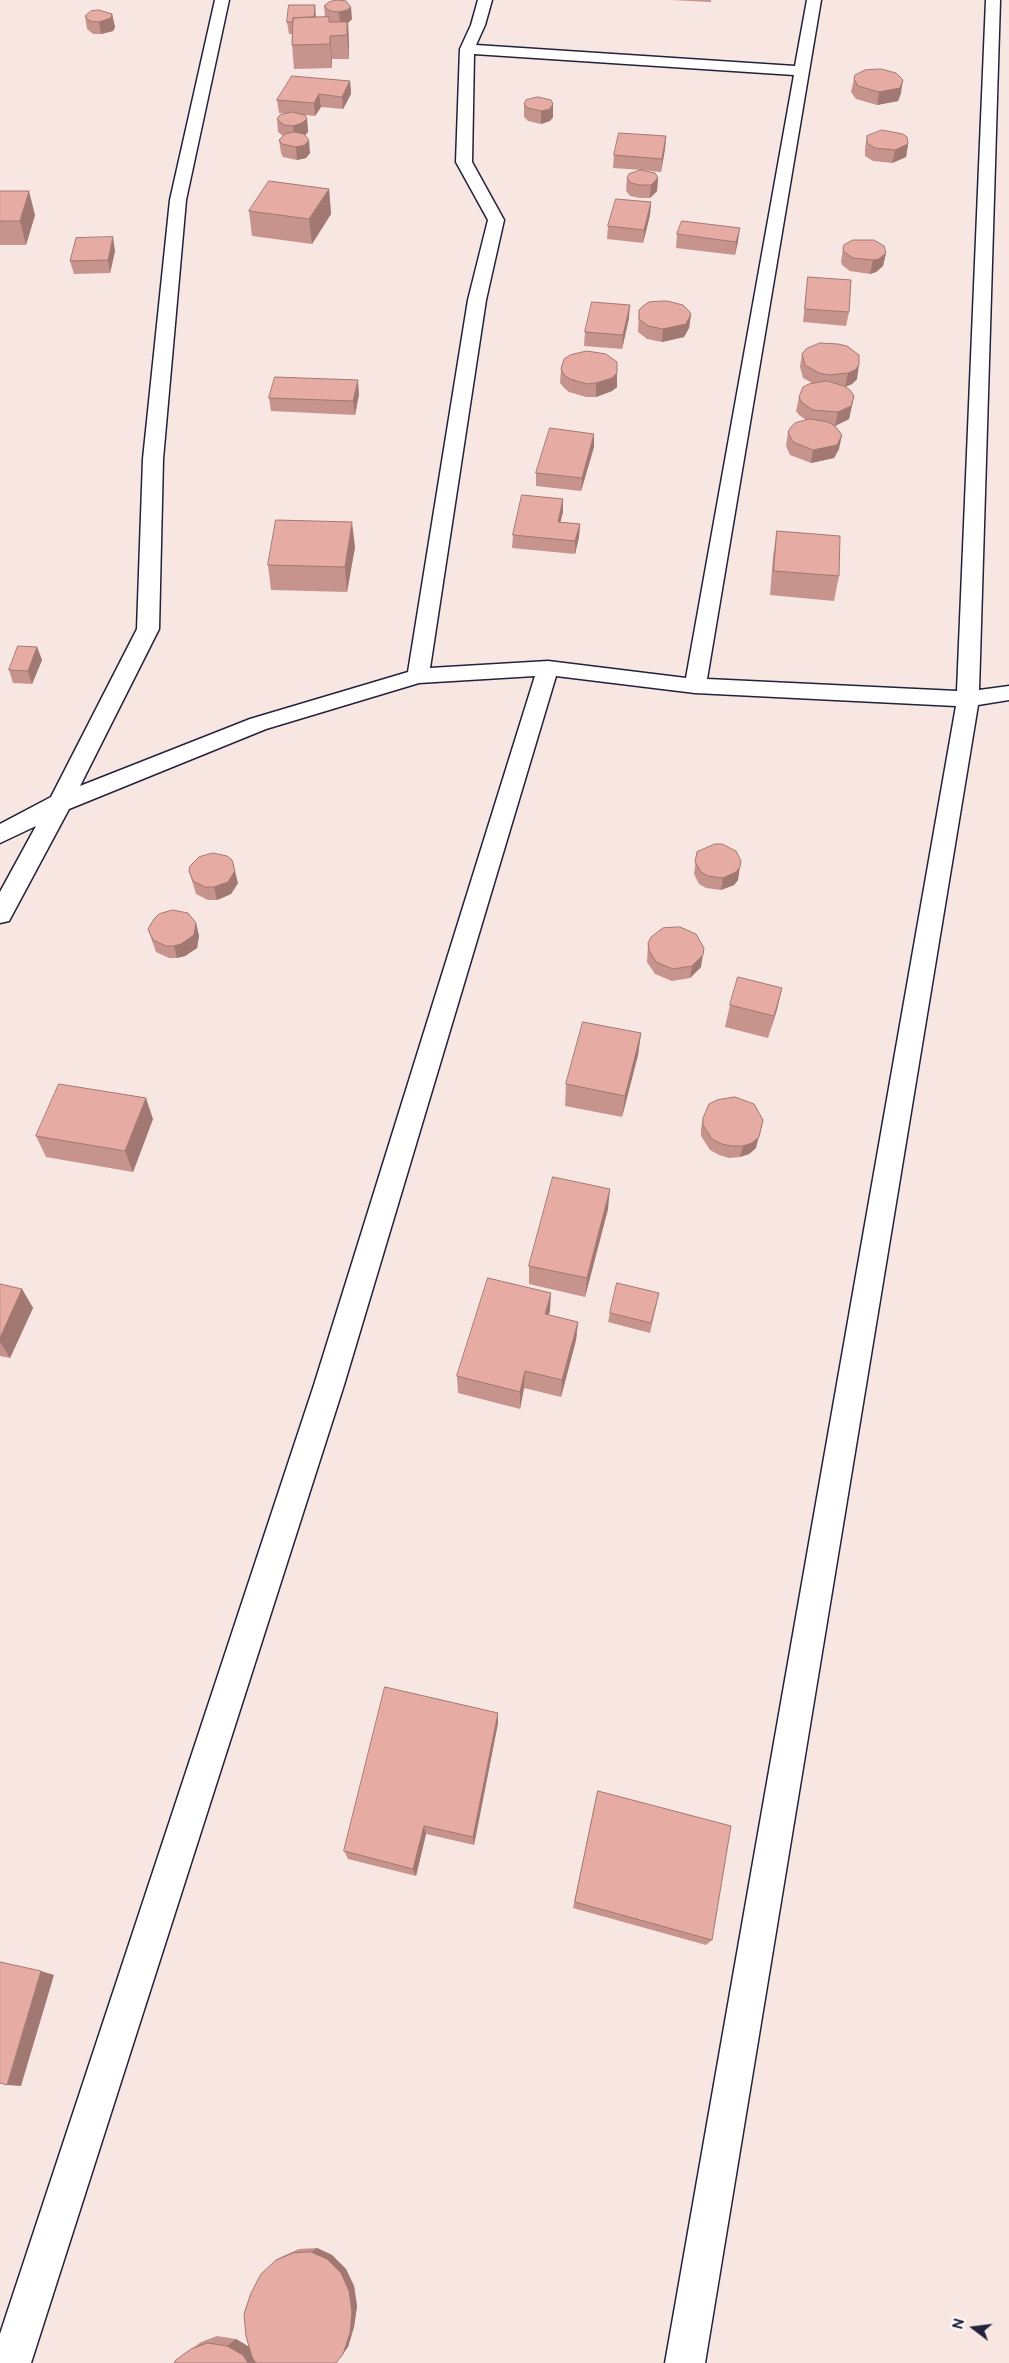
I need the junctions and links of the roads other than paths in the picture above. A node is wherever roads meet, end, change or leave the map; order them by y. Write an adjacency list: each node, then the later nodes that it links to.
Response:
1 (222, 0): 12 (street)
2 (485, 0): 5 (street)
3 (814, 0): 6 (street)
4 (994, 0): 11 (street)
5 (467, 49): 6 (street); 8 (street)
6 (801, 71): 9 (street)
7 (548, 668): 8 (street); 9 (street); 15 (street)
8 (418, 676): 12 (street)
9 (695, 686): 11 (street)
10 (1009, 693): 11 (street)
11 (968, 699): 16 (street)
12 (60, 803): 13 (street); 14 (street)
13 (0, 834)
14 (0, 914)
15 (11, 2363)
16 (685, 2363)

